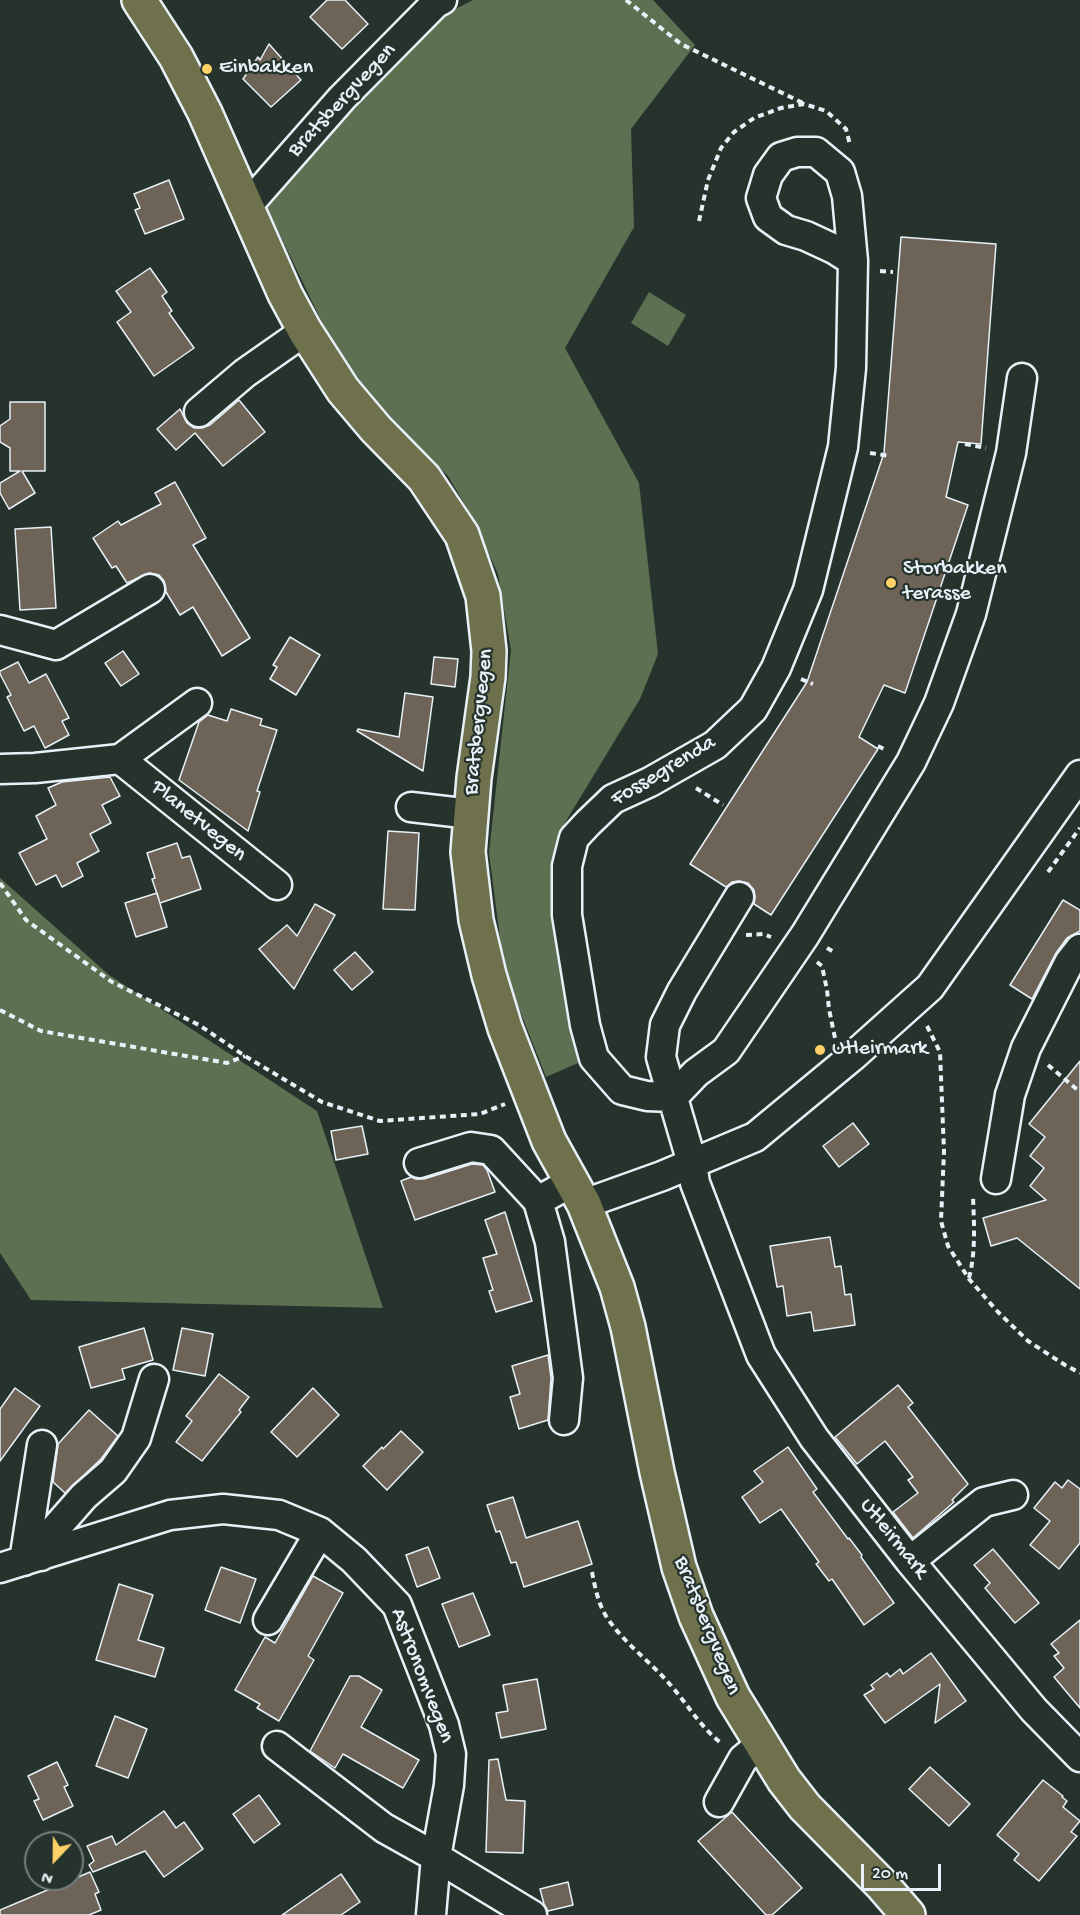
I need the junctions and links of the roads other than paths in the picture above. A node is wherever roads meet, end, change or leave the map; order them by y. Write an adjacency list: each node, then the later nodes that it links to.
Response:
1 (139, 0): 3 (main road, Bratsbergvegen)
2 (442, 0): 3 (street, Bratsbergvegen)
3 (247, 206): 5 (main road, Bratsbergvegen)
4 (853, 261): 19 (street, Fossegrenda)
5 (305, 331): 7 (street); 15 (main road, Bratsbergvegen)
6 (1022, 378): 19 (street)
7 (199, 412)
8 (150, 589): 9 (street)
9 (0, 630)
10 (196, 703): 11 (street)
11 (120, 759): 12 (street); 16 (street, Planetvegen)
12 (0, 769)
13 (1080, 775): 21 (street)
14 (411, 807): 15 (street)
15 (471, 814): 23 (main road, Bratsbergvegen)
16 (277, 885)
17 (739, 897): 19 (street)
18 (1080, 948): 22 (street)
19 (674, 1097): 21 (street)
20 (419, 1162): 24 (street)
21 (692, 1163): 23 (street); 30 (street, Utleirmark)
22 (996, 1179)
23 (578, 1193): 24 (street); 34 (main road, Bratsbergvegen)
24 (538, 1201): 26 (street)
25 (154, 1379): 31 (street)
26 (564, 1420)
27 (42, 1445): 31 (street)
28 (1013, 1495): 30 (street)
29 (320, 1532): 31 (street, Astronomvegen); 32 (street); 37 (street, Astronomvegen)
30 (910, 1561): 35 (street, Utleirmark)
31 (22, 1562)
32 (268, 1620)
33 (277, 1746): 37 (street)
34 (752, 1752): 36 (street); 40 (main road, Bratsbergvegen)
35 (1080, 1757)
36 (719, 1802)
37 (436, 1857): 38 (street, Astronomvegen); 39 (street)
38 (431, 1915)
39 (532, 1915)
40 (908, 1915)

